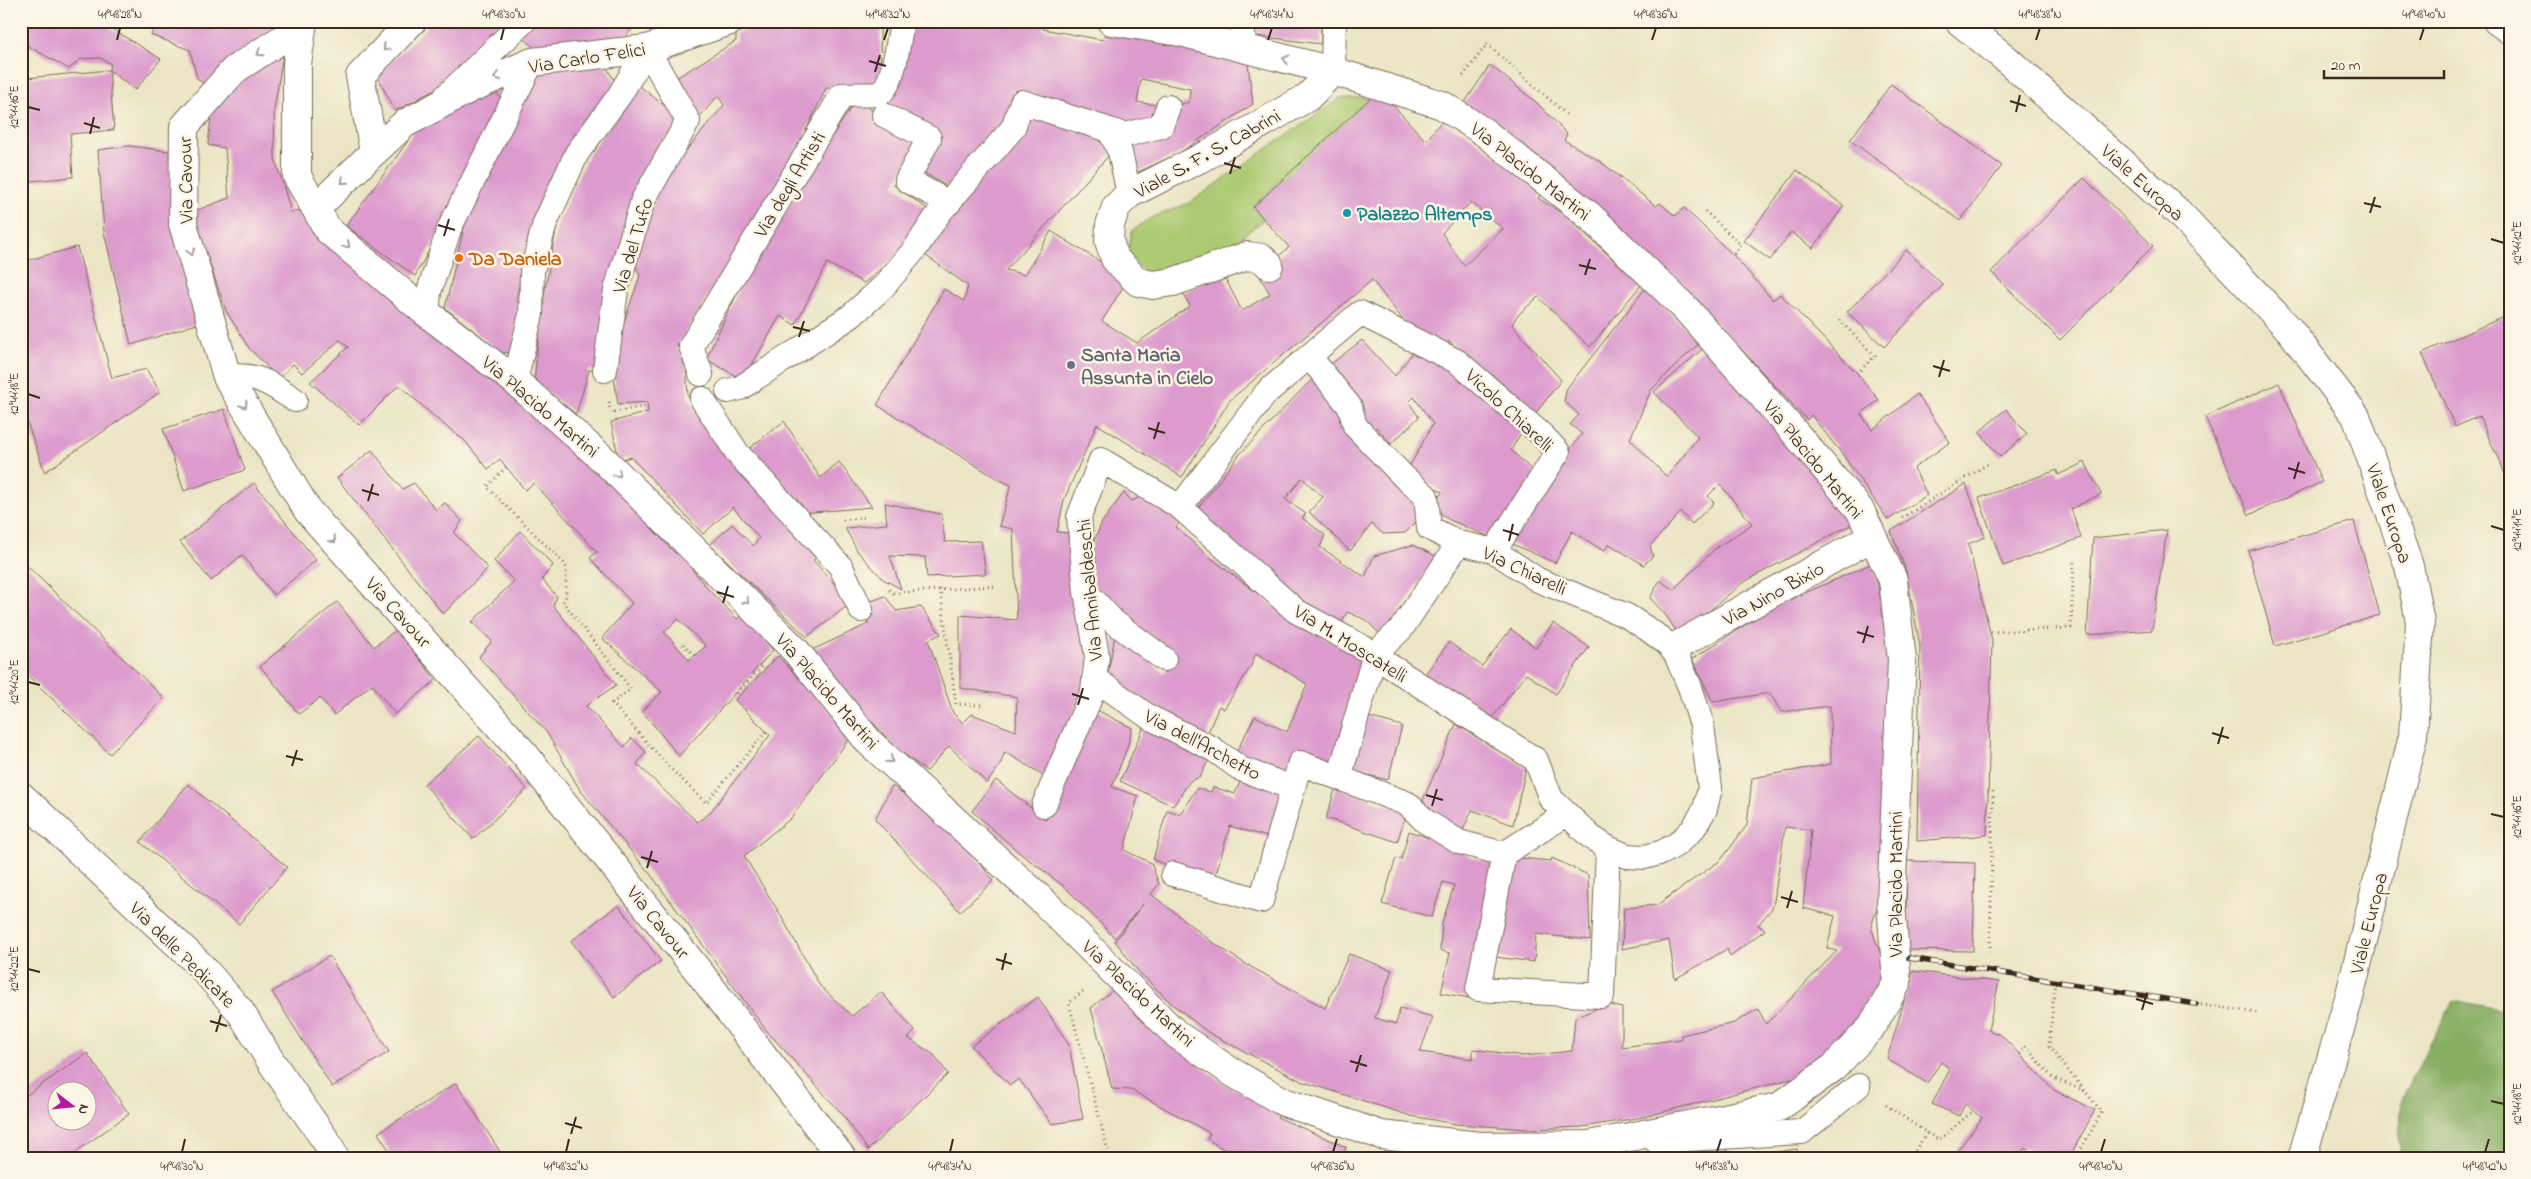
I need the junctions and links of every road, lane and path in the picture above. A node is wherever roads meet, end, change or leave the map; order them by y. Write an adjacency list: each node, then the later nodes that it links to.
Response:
1 (412, 21): 22 (street, one-way to 22)
2 (524, 21): 17 (lane)
3 (730, 21): 13 (street, Via Carlo Felici)
4 (902, 21): 34 (lane, Via degli Artisti)
5 (1111, 21): 12 (street)
6 (1244, 21): 12 (lane)
7 (1334, 21): 15 (lane)
8 (1959, 21): 89 (street, Viale Europa)
9 (2498, 21): 11 (street)
10 (303, 25): 25 (street, Via Placido Martini); 35 (street, Via Cavour, one-way to 35)
11 (2510, 30)
12 (1242, 48): 15 (street, one-way to 12)
13 (647, 50): 14 (street, Via Carlo Felici); 32 (lane, Via del Tufo); 36 (lane)
14 (532, 62): 17 (street, Via Carlo Felici, one-way to 17); 29 (lane)
15 (1333, 70): 16 (street, Via Placido Martini); 23 (street, Viale S. F. S. Cabrini)
16 (1442, 105): 20 (path); 44 (street, Via Placido Martini)
17 (435, 107): 22 (street, Via Carlo Felici)
18 (1168, 107): 21 (lane)
19 (884, 115): 24 (lane)
20 (1568, 116)
21 (1109, 130): 23 (lane); 24 (lane)
22 (374, 152): 25 (street, Via Carlo Felici, one-way to 25)
23 (1129, 194): 28 (street, Viale S. F. S. Cabrini)
24 (949, 203): 37 (lane)
25 (316, 208): 29 (street, Via Placido Martini, one-way to 29)
26 (1705, 211): 27 (path)
27 (1733, 255)
28 (1269, 265)
29 (427, 313): 36 (street, Via Placido Martini)
30 (1839, 320): 33 (path)
31 (1309, 356): 43 (lane); 45 (lane, Via Chiarelli); 46 (lane, Vicolo Chiarelli)
32 (605, 370): 40 (path)
33 (1857, 373)
34 (701, 374)
35 (227, 377): 39 (lane); 85 (street, Via Cavour, one-way to 85)
36 (515, 381): 54 (street, Via Placido Martini, one-way to 54)
37 (728, 391)
38 (702, 399): 52 (lane)
39 (295, 400)
40 (647, 406)
41 (1991, 462): 44 (path)
42 (506, 467): 63 (path)
43 (1180, 506): 51 (lane, Via Annibaldeschi); 57 (lane, Via M. Moscatelli)
44 (1872, 537): 56 (street, Via Nino Bixio); 83 (street, Via Placido Martini)
45 (1459, 543): 46 (lane, Via Chiarelli); 57 (lane)
46 (1494, 551): 56 (lane, Via Chiarelli)
47 (2074, 558): 53 (path)
48 (995, 586): 50 (path)
49 (882, 587): 50 (path)
50 (940, 590): 62 (path)
51 (1086, 592): 59 (lane); 60 (lane, Via Annibaldeschi)
52 (861, 610)
53 (1991, 632)
54 (787, 641): 61 (path); 74 (street, Via Placido Martini, one-way to 74)
55 (683, 644): 58 (path)
56 (1673, 648): 70 (lane)
57 (1375, 654): 64 (lane); 69 (lane, Via M. Moscatelli)
58 (695, 656)
59 (1164, 659)
60 (1094, 678): 65 (lane, Via dell'Archetto); 68 (lane, Via Annibaldeschi)
61 (734, 693)
62 (982, 705)
63 (766, 732)
64 (1339, 778): 65 (lane); 71 (lane)
65 (1293, 788): 72 (lane)
66 (1988, 791): 73 (path)
67 (21, 796): 84 (street, Via delle Pedicate)
68 (1044, 805)
69 (1566, 814): 70 (lane); 71 (lane)
70 (1608, 848): 71 (lane)
71 (1504, 854)
72 (1173, 874)
73 (1990, 952)
74 (1111, 969): 83 (street, Via Placido Martini); 86 (path)
75 (2055, 982): 80 (path)
76 (2196, 1004): 77 (path)
77 (2259, 1013)
78 (2020, 1054): 80 (path)
79 (1858, 1086): 82 (path); 83 (lane)
80 (2085, 1091): 88 (path)
81 (1973, 1111): 82 (path)
82 (1927, 1133): 87 (path)
83 (1589, 1145)
84 (335, 1158)
85 (842, 1158)
86 (1110, 1158)
87 (1910, 1158)
88 (2076, 1158)
89 (2302, 1158)

